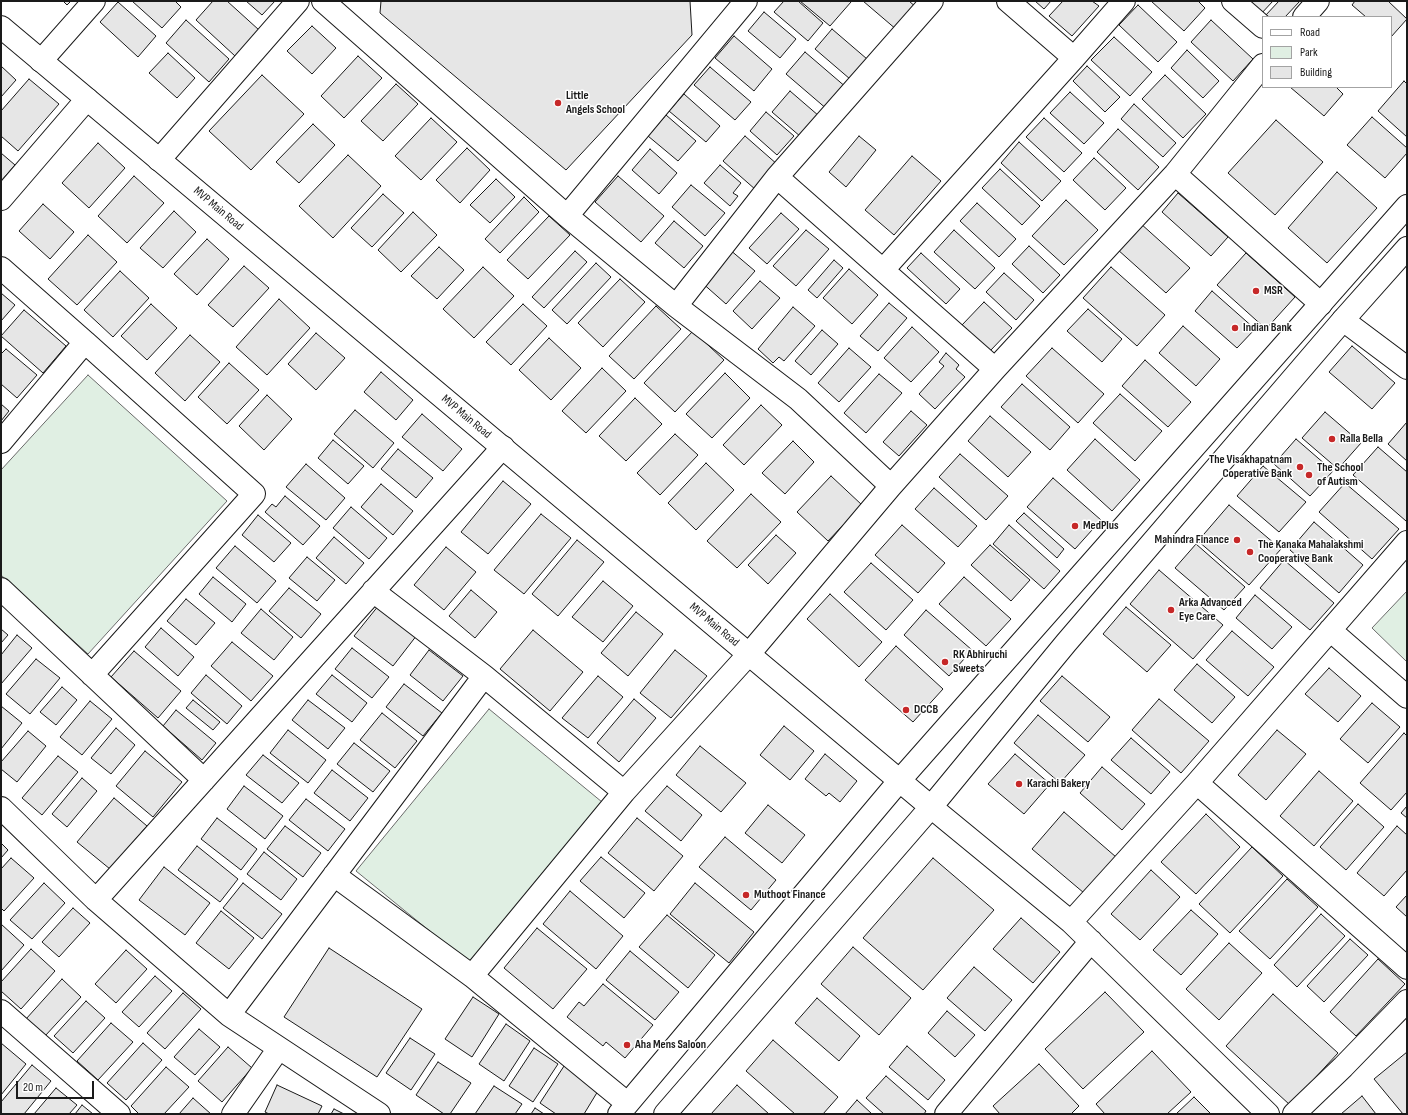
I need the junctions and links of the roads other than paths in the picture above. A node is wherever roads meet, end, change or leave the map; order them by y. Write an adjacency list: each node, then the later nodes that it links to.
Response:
1 (94, 1): 14 (street)
2 (298, 1): 17 (street)
3 (323, 1): 22 (street)
4 (746, 1): 22 (street)
5 (932, 1): 19 (street)
6 (1008, 1): 13 (street)
7 (1124, 1): 13 (street)
8 (1233, 1): 11 (street)
9 (1318, 1): 10 (street)
10 (1305, 16)
11 (1262, 26)
12 (1, 27): 14 (street, MVP Main Road)
13 (1074, 58): 25 (street)
14 (41, 61): 16 (street, MVP Main Road)
15 (1262, 66): 18 (street)
16 (87, 99): 17 (street, MVP Main Road); 20 (street)
17 (159, 160): 33 (street, MVP Main Road)
18 (1175, 174): 26 (street); 31 (street)
19 (777, 177): 25 (street); 27 (street)
20 (1, 199)
21 (1407, 206): 26 (street)
22 (567, 216): 27 (street)
23 (1407, 248): 28 (street)
24 (1, 268): 29 (street)
25 (883, 270): 31 (street)
26 (1321, 304): 44 (street)
27 (676, 306): 34 (street)
28 (1343, 320): 30 (street); 47 (street)
29 (85, 342): 32 (street); 40 (street)
30 (1407, 368)
31 (995, 369): 34 (street)
32 (1, 442)
33 (503, 447): 37 (street); 39 (street, MVP Main Road)
34 (891, 486): 39 (street)
35 (1407, 542): 38 (street)
36 (1, 589): 40 (street)
37 (373, 591): 41 (street); 43 (street)
38 (1330, 630): 42 (street); 45 (street)
39 (749, 654): 44 (street, MVP Main Road); 46 (street)
40 (92, 675): 43 (street)
41 (484, 676): 46 (street); 49 (street)
42 (1407, 697)
43 (204, 780): 50 (street)
44 (900, 780): 47 (street, MVP Main Road); 59 (street)
45 (1197, 783): 51 (street); 53 (street)
46 (624, 792): 54 (street)
47 (931, 807): 51 (street, MVP Main Road); 63 (street)
48 (1, 808): 50 (street)
49 (334, 875): 54 (street); 57 (street)
50 (96, 900): 57 (street)
51 (1071, 922): 52 (street, MVP Main Road)
52 (1091, 941): 64 (street); 65 (street, MVP Main Road)
53 (1407, 968)
54 (472, 976): 59 (street)
55 (1407, 1001): 66 (street)
56 (1, 1011): 60 (street)
57 (229, 1015): 58 (street)
58 (279, 1048): 61 (street); 62 (street)
59 (623, 1109)
60 (119, 1114)
61 (234, 1114)
62 (379, 1114)
63 (665, 1114)
64 (946, 1114)
65 (1268, 1114)
66 (1294, 1114)

